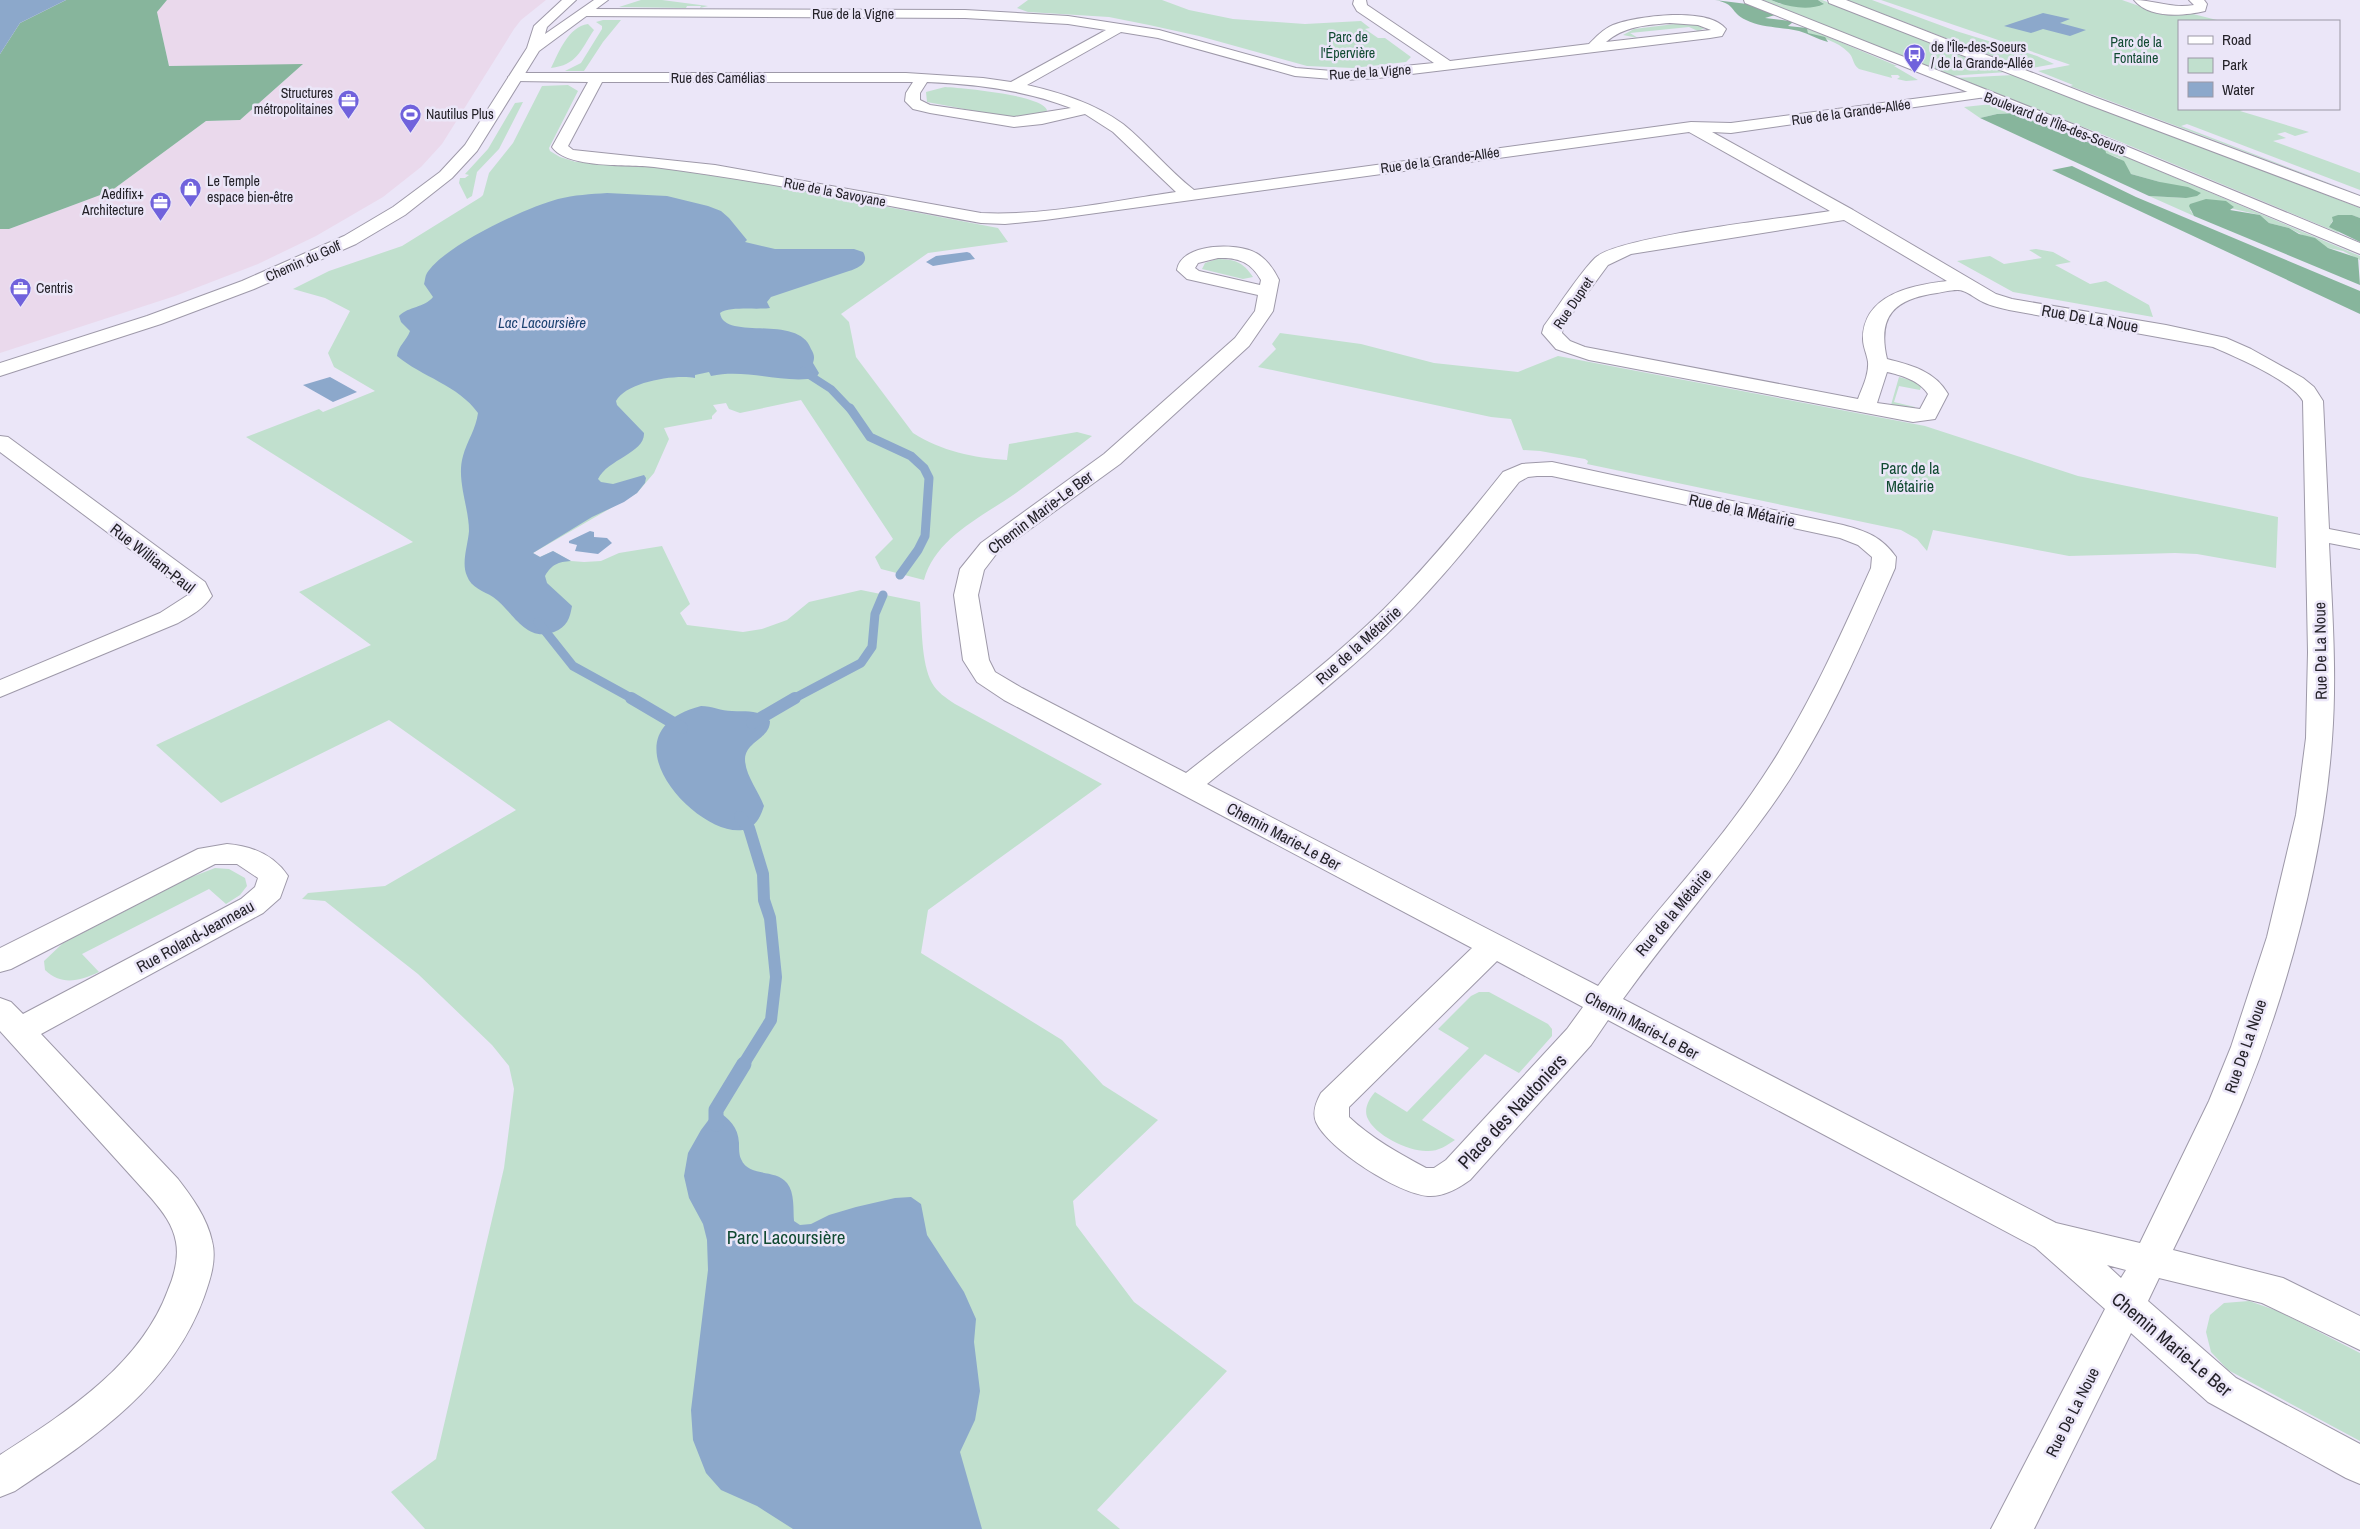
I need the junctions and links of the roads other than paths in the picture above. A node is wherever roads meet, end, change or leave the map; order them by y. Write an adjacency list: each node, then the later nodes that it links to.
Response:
1 (570, 0): 13 (street, Chemin du Golf)
2 (602, 0): 9 (street, Chemin du Golf)
3 (1360, 0): 14 (street)
4 (1750, 0): 18 (street, Boulevard de l'Île-des-Soeurs)
5 (1834, 0): 24 (street)
6 (2140, 0): 7 (street)
7 (2195, 0)
8 (1002, 2): 10 (street)
9 (584, 13): 10 (street, Rue de la Vigne); 13 (street, Chemin du Golf)
10 (987, 15): 11 (street, Rue de la Vigne)
11 (1121, 27): 14 (street, Rue de la Vigne); 19 (street)
12 (1594, 47): 12 (street, Rue de la Vigne); 14 (street, Rue de la Vigne)
13 (534, 48): 15 (street, Chemin du Golf)
14 (1446, 65)
15 (515, 77): 16 (street, Rue des Camélias); 30 (street, Chemin du Golf)
16 (597, 78): 17 (street, Rue des Camélias); 23 (street, Rue de la Savoyane)
17 (922, 79): 19 (street, Rue des Camélias); 21 (street)
18 (1955, 84): 20 (street, Boulevard de l'Île-des-Soeurs); 22 (street, Rue de la Grande-Allée)
19 (1012, 87): 21 (street, Rue des Camélias)
20 (1981, 94): 22 (street, Rue de la Grande-Allée); 26 (street, Boulevard de l'Île-des-Soeurs)
21 (1087, 109): 23 (street, Rue des Camélias)
22 (1691, 127): 23 (street, Rue de la Grande-Allée); 25 (street, Rue De La Noue)
23 (1190, 194)
24 (2360, 202)
25 (1847, 214): 27 (street, Rue De La Noue); 31 (street, Rue Dupret)
26 (2360, 249)
27 (1964, 284): 29 (street); 33 (street, Rue De La Noue)
28 (1268, 292): 36 (street, Chemin Marie-Le Ber)
29 (1878, 363): 31 (street); 31 (street, Rue Dupret)
30 (0, 370)
31 (1865, 407)
32 (0, 442): 35 (street, Rue William-Paul)
33 (2316, 533): 34 (street); 42 (street, Rue De La Noue)
34 (2360, 542)
35 (0, 690)
36 (1188, 785): 37 (street, Chemin Marie-Le Ber); 39 (street, Rue de la Métairie)
37 (1493, 946): 39 (street, Chemin Marie-Le Ber); 39 (street, Place des Nautoniers)
38 (0, 961): 40 (street, Rue Roland-Jeanneau)
39 (1603, 1004): 41 (street, Chemin Marie-Le Ber)
40 (10, 1021): 46 (street, Rue Roland-Jeanneau)
41 (2048, 1236): 42 (street, Chemin Marie-Le Ber); 43 (street, Chemin Marie-Le Ber)
42 (2149, 1259): 43 (street, Rue De La Noue); 44 (street, Chemin Marie-Le Ber)
43 (2126, 1306): 45 (street, Chemin Marie-Le Ber); 47 (street, Rue De La Noue)
44 (2360, 1334)
45 (2360, 1465)
46 (0, 1478)
47 (2012, 1529)

